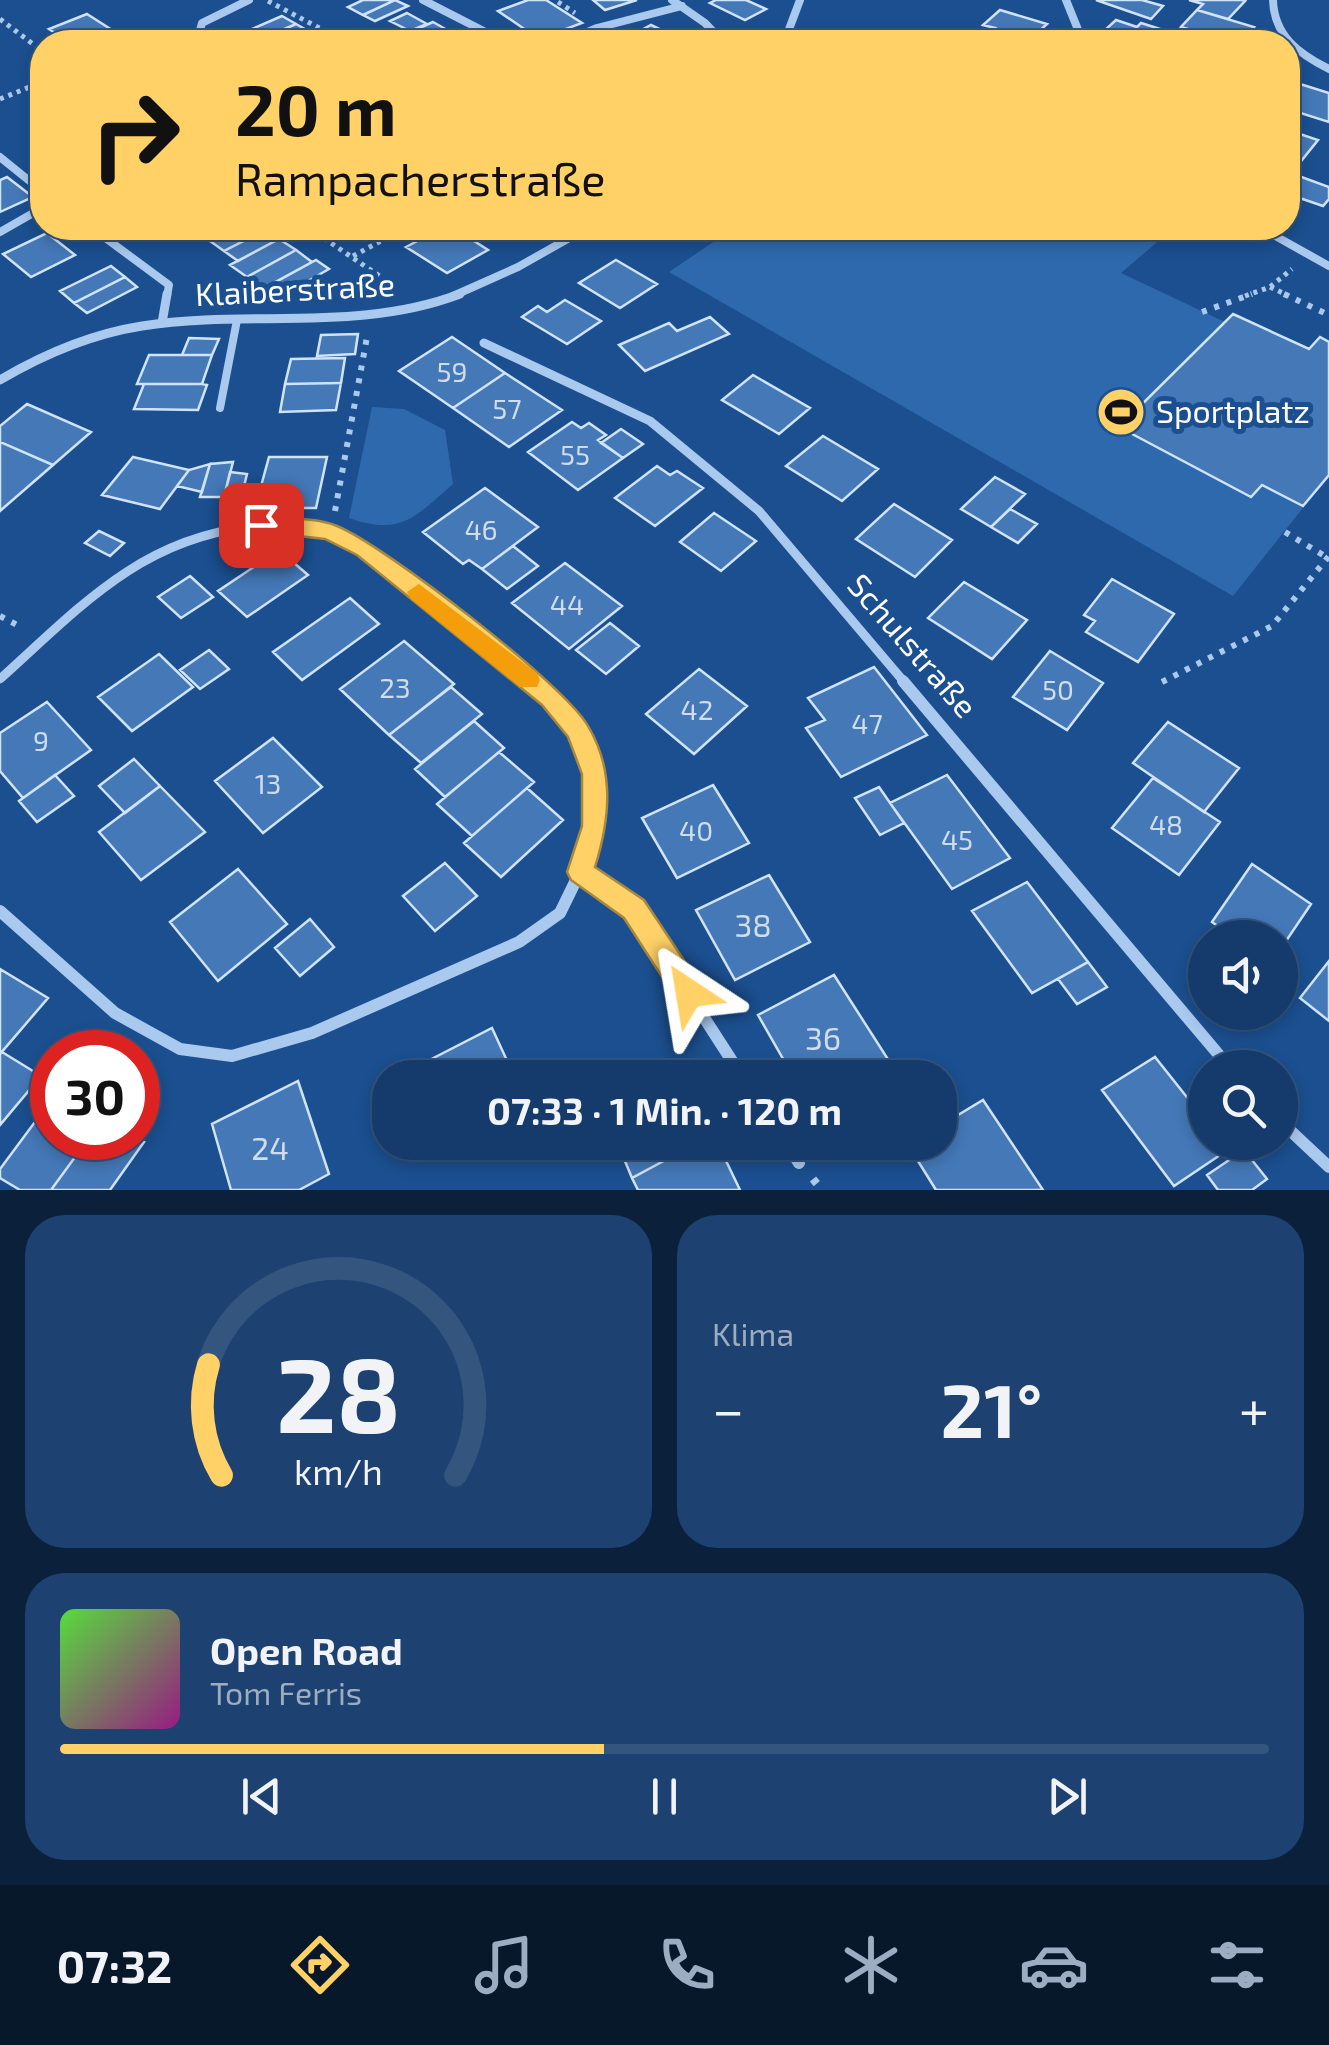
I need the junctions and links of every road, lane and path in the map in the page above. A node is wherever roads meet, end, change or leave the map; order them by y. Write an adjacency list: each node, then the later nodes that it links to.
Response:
1 (248, 0): 10 (street)
2 (267, 0): 11 (path)
3 (422, 0): 12 (street)
4 (672, 0): 8 (street)
5 (800, 0): 15 (street)
6 (1066, 0): 16 (street)
7 (1272, 0): 17 (street)
8 (682, 6): 13 (street); 14 (street)
9 (0, 19): 18 (path)
10 (200, 30)
11 (323, 30)
12 (481, 30)
13 (592, 30)
14 (712, 30)
15 (789, 30)
16 (1079, 30)
17 (1278, 30)
18 (30, 42)
19 (1300, 52): 20 (street)
20 (1329, 69)
21 (30, 87): 22 (path)
22 (0, 99)
23 (0, 156): 24 (street)
24 (30, 180)
25 (30, 215): 26 (street)
26 (0, 232)
27 (108, 240): 41 (street)
28 (328, 240): 32 (path)
29 (382, 240): 32 (path)
30 (565, 240): 36 (street, Klaiberstraße)
31 (1282, 240): 33 (street)
32 (353, 256): 36 (path)
33 (1309, 256): 34 (street); 35 (path)
34 (1329, 266)
35 (1270, 287): 37 (path); 39 (path)
36 (422, 306): 38 (street, Klaiberstraße)
37 (1202, 312)
38 (365, 314): 40 (street, Klaiberstraße); 45 (path)
39 (1329, 315)
40 (237, 320): 41 (street, Klaiberstraße); 44 (lane)
41 (162, 322): 43 (street, Klaiberstraße)
42 (484, 343): 52 (street, Schulstraße)
43 (0, 380)
44 (220, 408)
45 (329, 532): 48 (street); 50 (street)
46 (1285, 532): 47 (path)
47 (1328, 557): 49 (path)
48 (0, 679)
49 (1162, 682)
50 (580, 872): 51 (street); 53 (street)
51 (0, 911)
52 (1215, 1050)
53 (731, 1060)
54 (1298, 1137): 57 (street)
55 (797, 1160): 56 (street)
56 (799, 1163)
57 (1329, 1166)

